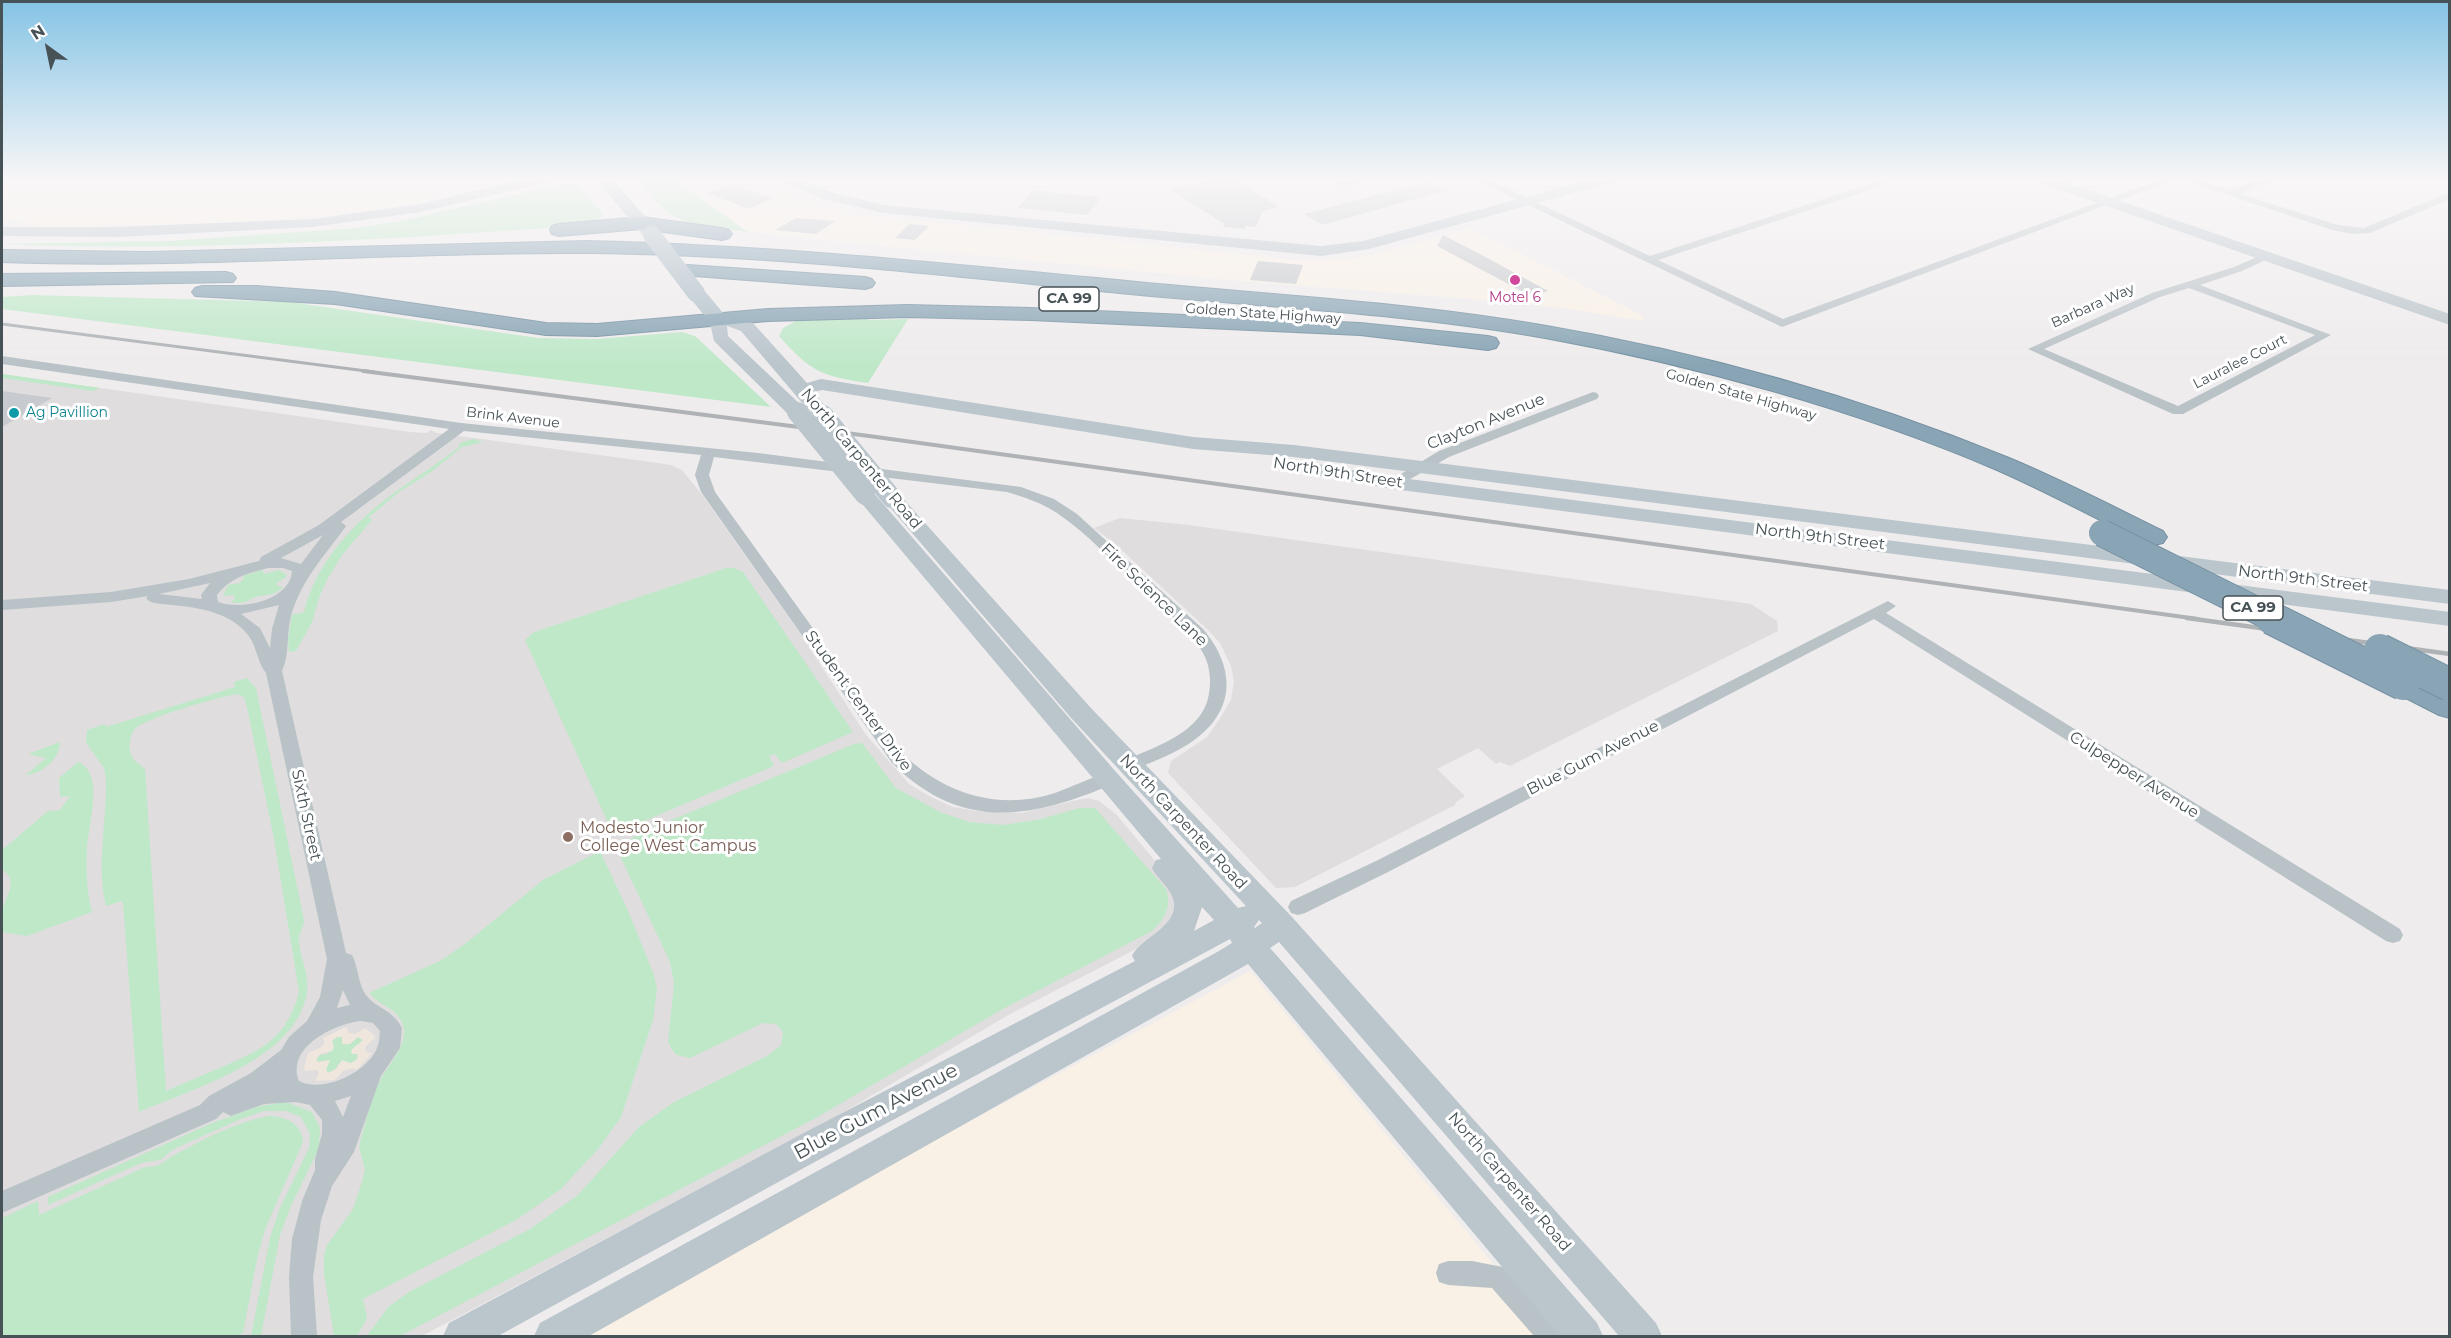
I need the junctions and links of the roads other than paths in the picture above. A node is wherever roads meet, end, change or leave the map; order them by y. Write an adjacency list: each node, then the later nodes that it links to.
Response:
1 (412, 240): 10 (highway)
2 (656, 240): 22 (main road, North Carpenter Road, bridge)
3 (788, 240): 23 (highway)
4 (1211, 240): 5 (main road)
5 (1385, 240)
6 (1607, 240): 13 (street)
7 (1708, 240): 13 (street)
8 (2004, 240): 13 (street)
9 (2220, 240): 12 (main road)
10 (2, 250)
11 (2, 256): 23 (highway, Golden State Highway / CA 99)
12 (2266, 256): 18 (street, Barbara Way); 21 (main road)
13 (1648, 260)
14 (618, 268): 17 (highway)
15 (316, 276): 16 (highway)
16 (2, 280)
17 (889, 285)
18 (2190, 285): 24 (street, Barbara Way); 24 (street, Lauralee Court)
19 (2, 287): 22 (highway)
20 (948, 290): 25 (highway, Golden State Highway / CA 99)
21 (2444, 314)
22 (717, 318): 25 (highway); 27 (main road, North Carpenter Road); 50 (main road, North Carpenter Road, bridge)
23 (1497, 324): 48 (highway, Golden State Highway / CA 99, bridge)
24 (2034, 349)
25 (1568, 351): 33 (highway, Golden State Highway / CA 99)
26 (2, 360): 29 (street, Brink Avenue)
27 (803, 390): 30 (main road, North 9th Street); 50 (main road, North Carpenter Road, bridge)
28 (1593, 396): 32 (street, Clayton Avenue)
29 (461, 427): 31 (street, Brink Avenue); 36 (street)
30 (1192, 443): 32 (main road, North 9th Street); 34 (main road, North 9th Street)
31 (708, 453): 35 (street, Brink Avenue); 50 (street, Student Center Drive)
32 (1422, 467): 34 (street, Clayton Avenue); 42 (main road, North 9th Street)
33 (1959, 469)
34 (1393, 483): 46 (main road, North 9th Street)
35 (1022, 491): 50 (street, Fire Science Lane)
36 (374, 493): 38 (street); 40 (street)
37 (2037, 502): 49 (highway, CA 99, bridge)
38 (257, 564): 39 (street); 40 (street)
39 (236, 572): 41 (street); 44 (street)
40 (299, 580): 44 (street); 47 (street, Sixth Street)
41 (111, 597): 43 (street); 44 (street)
42 (2450, 597)
43 (2, 605)
44 (218, 608): 47 (street, Sixth Street)
45 (1881, 610): 51 (street, Blue Gum Avenue); 53 (street, Culpepper Avenue)
46 (2450, 619)
47 (274, 671): 54 (street, Sixth Street)
48 (2450, 685)
49 (2450, 708)
50 (1118, 772): 51 (main road, North Carpenter Road); 52 (main road, North Carpenter Road); 57 (main road)
51 (1281, 913): 52 (main road, Blue Gum Avenue); 70 (main road, North Carpenter Road)
52 (1242, 935): 57 (main road, Blue Gum Avenue); 67 (main road, Blue Gum Avenue); 69 (main road, North Carpenter Road)
53 (2393, 935)
54 (337, 959): 55 (street, Sixth Street); 56 (street, Sixth Street)
55 (369, 1012): 56 (street); 59 (street)
56 (315, 1028): 58 (street)
57 (1005, 1042): 66 (main road, Blue Gum Avenue)
58 (289, 1056): 60 (street); 61 (street)
59 (370, 1074): 60 (street); 62 (street)
60 (307, 1094): 61 (street); 62 (street)
61 (208, 1112): 63 (street)
62 (327, 1170): 65 (street)
63 (2, 1202)
64 (1448, 1273): 68 (street)
65 (304, 1336)
66 (462, 1336)
67 (553, 1336)
68 (1551, 1336)
69 (1584, 1336)
70 (1644, 1336)

